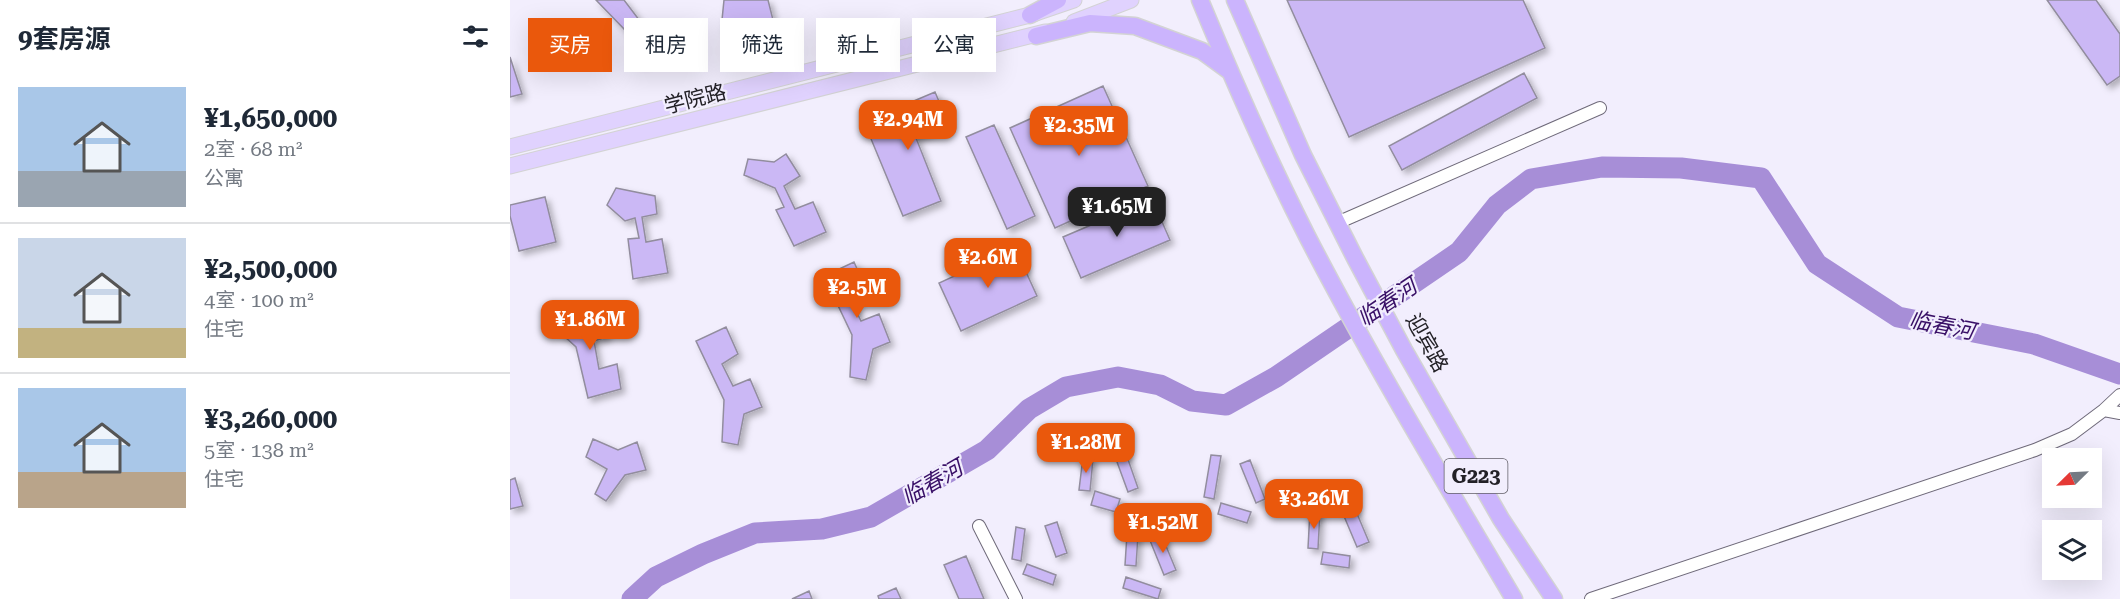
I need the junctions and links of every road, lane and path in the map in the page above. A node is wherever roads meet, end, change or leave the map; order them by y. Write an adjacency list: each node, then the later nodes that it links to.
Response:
1 (1058, 0): 6 (highway)
2 (1074, 0): 6 (main road, 学院路)
3 (1131, 0): 7 (main road, 学院路)
4 (1200, 0): 8 (highway, G223)
5 (1235, 0): 12 (highway, 迎宾路 / G223)
6 (1030, 15): 10 (main road, 学院路)
7 (1036, 36): 8 (highway); 11 (main road, 学院路)
8 (1229, 71): 18 (highway, G223)
9 (1600, 108): 12 (street)
10 (510, 147)
11 (510, 166)
12 (1337, 223): 19 (highway, 迎宾路 / G223)
13 (2120, 395): 14 (street)
14 (2104, 410): 15 (street); 20 (street)
15 (2120, 413)
16 (979, 526): 17 (street)
17 (1016, 599)
18 (1514, 599)
19 (1554, 599)
20 (1591, 599)

